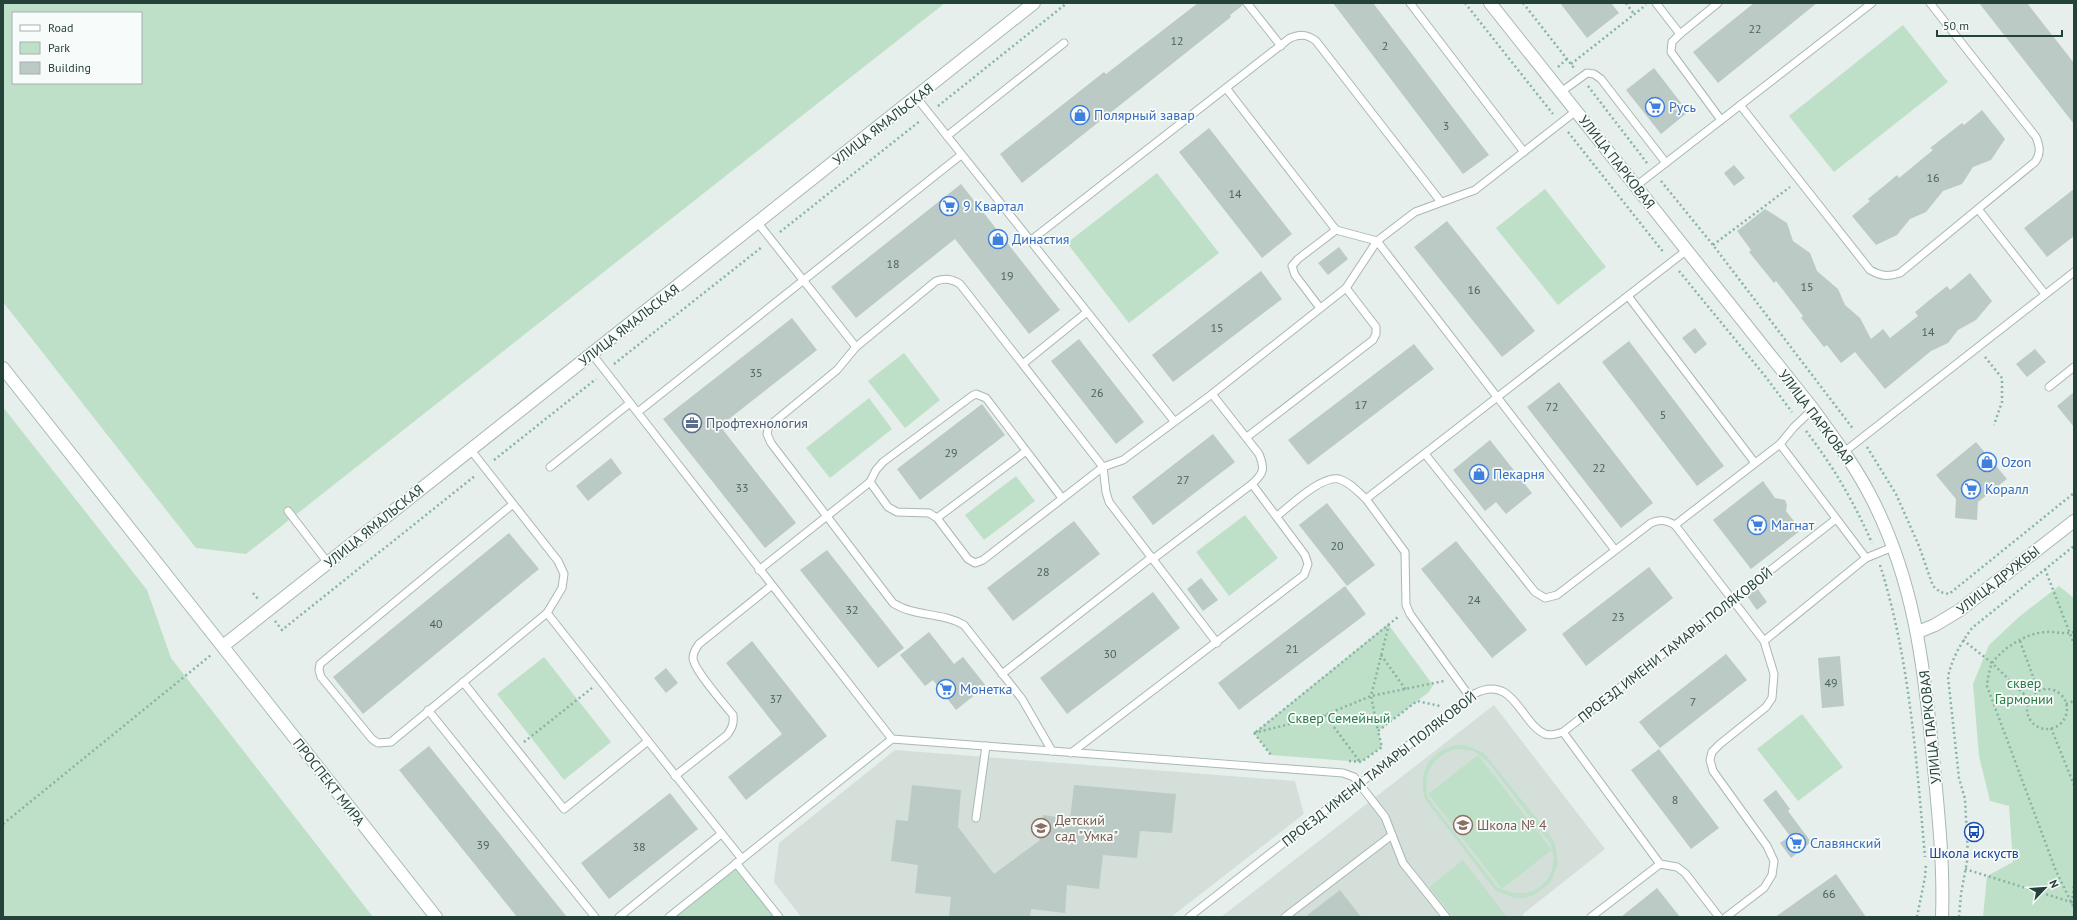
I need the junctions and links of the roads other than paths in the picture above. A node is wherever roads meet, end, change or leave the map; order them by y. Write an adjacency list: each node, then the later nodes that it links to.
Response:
1 (1034, 3): 14 (street, УЛИЦА ЯМАЛЬСКАЯ)
2 (1247, 3): 11 (lane)
3 (1410, 3): 19 (lane)
4 (1490, 3): 13 (street, УЛИЦА ПАРКОВАЯ)
5 (1656, 3): 9 (lane)
6 (1718, 3): 9 (lane)
7 (1872, 3): 15 (lane)
8 (1930, 3): 24 (lane)
9 (1680, 34): 17 (lane)
10 (1064, 43): 18 (lane)
11 (1281, 46): 12 (lane); 23 (lane)
12 (1226, 88): 26 (lane); 27 (lane)
13 (1561, 92): 16 (street, УЛИЦА ПАРКОВАЯ); 21 (lane)
14 (916, 97): 18 (lane); 25 (street, УЛИЦА ЯМАЛЬСКАЯ)
15 (1740, 105): 17 (lane); 24 (lane)
16 (1576, 111): 19 (lane); 22 (street, УЛИЦА ПАРКОВАЯ)
17 (1721, 120): 21 (lane)
18 (947, 136): 20 (lane)
19 (1524, 152): 23 (lane)
20 (962, 155): 27 (lane); 31 (lane)
21 (1666, 162): 22 (lane)
22 (1636, 186): 29 (street, УЛИЦА ПАРКОВАЯ)
23 (1441, 202): 28 (lane)
24 (1978, 209): 33 (lane)
25 (758, 223): 31 (lane); 38 (street, УЛИЦА ЯМАЛЬСКАЯ)
26 (1336, 230): 28 (lane); 35 (lane)
27 (1030, 241): 36 (lane)
28 (1377, 241): 32 (lane); 44 (lane)
29 (1687, 250): 34 (lane); 46 (street, УЛИЦА ПАРКОВАЯ)
30 (2074, 272): 33 (lane)
31 (803, 281): 37 (lane); 47 (lane)
32 (1346, 288): 35 (lane); 49 (lane)
33 (2045, 294): 53 (lane)
34 (1628, 296): 44 (lane); 55 (lane)
35 (1320, 308): 43 (lane)
36 (1087, 312): 39 (lane); 48 (lane)
37 (856, 347): 39 (lane); 64 (lane)
38 (592, 354): 45 (lane); 51 (street, УЛИЦА ЯМАЛЬСКАЯ)
39 (1024, 363): 56 (lane)
40 (2074, 367): 42 (lane)
41 (3, 368): 82 (street, ПРОСПЕКТ МИРА)
42 (2049, 386)
43 (1212, 394): 48 (lane); 49 (lane)
44 (1498, 397): 54 (lane); 71 (lane)
45 (630, 403): 47 (lane); 57 (lane)
46 (1813, 409): 50 (lane); 53 (street, УЛИЦА ПАРКОВАЯ)
47 (638, 412): 75 (lane)
48 (1174, 421): 56 (lane)
49 (1247, 437): 59 (lane)
50 (1780, 444): 55 (lane); 67 (lane)
51 (470, 449): 62 (lane); 74 (street, УЛИЦА ЯМАЛЬСКАЯ)
52 (1026, 451): 58 (lane); 60 (lane); 66 (lane)
53 (1844, 452): 70 (street, УЛИЦА ПАРКОВАЯ)
54 (1425, 454): 61 (lane); 71 (lane)
55 (1755, 463): 69 (lane)
56 (1103, 466): 60 (lane); 72 (lane)
57 (550, 467)
58 (870, 482): 64 (lane); 66 (lane)
59 (1252, 484): 65 (lane); 72 (lane)
60 (1062, 498): 66 (lane)
61 (1366, 499): 65 (lane); 85 (lane)
62 (513, 504): 78 (lane); 86 (lane)
63 (288, 511): 74 (lane)
64 (827, 516): 75 (lane); 83 (lane)
65 (1277, 516): 81 (lane)
66 (937, 518)
67 (1836, 518): 73 (lane); 77 (lane, ПРОЕЗД ИМЕНИ ТАМАРЫ ПОЛЯКОВОЙ)
68 (2074, 521): 79 (street, УЛИЦА ДРУЖБЫ)
69 (1675, 525): 71 (lane); 77 (lane)
70 (1893, 547): 73 (lane); 79 (street, УЛИЦА ПАРКОВАЯ)
71 (1615, 550)
72 (1153, 558): 81 (lane); 83 (lane)
73 (1866, 558): 80 (lane)
74 (328, 563): 82 (street, УЛИЦА ЯМАЛЬСКАЯ)
75 (759, 570): 76 (lane)
76 (771, 586): 88 (lane); 93 (lane)
77 (1733, 600): 80 (lane); 87 (lane, ПРОЕЗД ИМЕНИ ТАМАРЫ ПОЛЯКОВОЙ)
78 (547, 613): 84 (lane); 89 (lane)
79 (1918, 632): 111 (street, УЛИЦА ПАРКОВАЯ)
80 (1764, 641): 110 (lane)
81 (1217, 643): 92 (lane)
82 (223, 646): 100 (street, ПРОСПЕКТ МИРА)
83 (1002, 674): 91 (lane)
84 (463, 682): 86 (lane); 89 (lane)
85 (1470, 697): 87 (lane, ПРОЕЗД ИМЕНИ ТАМАРЫ ПОЛЯКОВОЙ); 94 (lane, ПРОЕЗД ИМЕНИ ТАМАРЫ ПОЛЯКОВОЙ)
86 (428, 710): 101 (lane)
87 (1563, 732): 99 (lane)
88 (892, 739): 90 (lane); 98 (lane)
89 (648, 741): 93 (lane)
90 (986, 746): 91 (lane); 95 (lane)
91 (1052, 751): 92 (lane)
92 (1071, 753): 94 (lane)
93 (675, 776): 96 (lane)
94 (1360, 784): 97 (lane); 105 (lane, ПРОЕЗД ИМЕНИ ТАМАРЫ ПОЛЯКОВОЙ)
95 (976, 818)
96 (721, 834): 98 (lane); 102 (lane)
97 (1392, 835): 106 (lane); 107 (lane)
98 (739, 861): 103 (lane); 104 (lane)
99 (1660, 864): 108 (lane); 109 (lane)
100 (436, 917)
101 (595, 917)
102 (619, 917)
103 (669, 917)
104 (779, 917)
105 (1189, 917)
106 (1285, 917)
107 (1446, 917)
108 (1590, 917)
109 (1719, 917)
110 (1726, 917)
111 (1942, 917)

